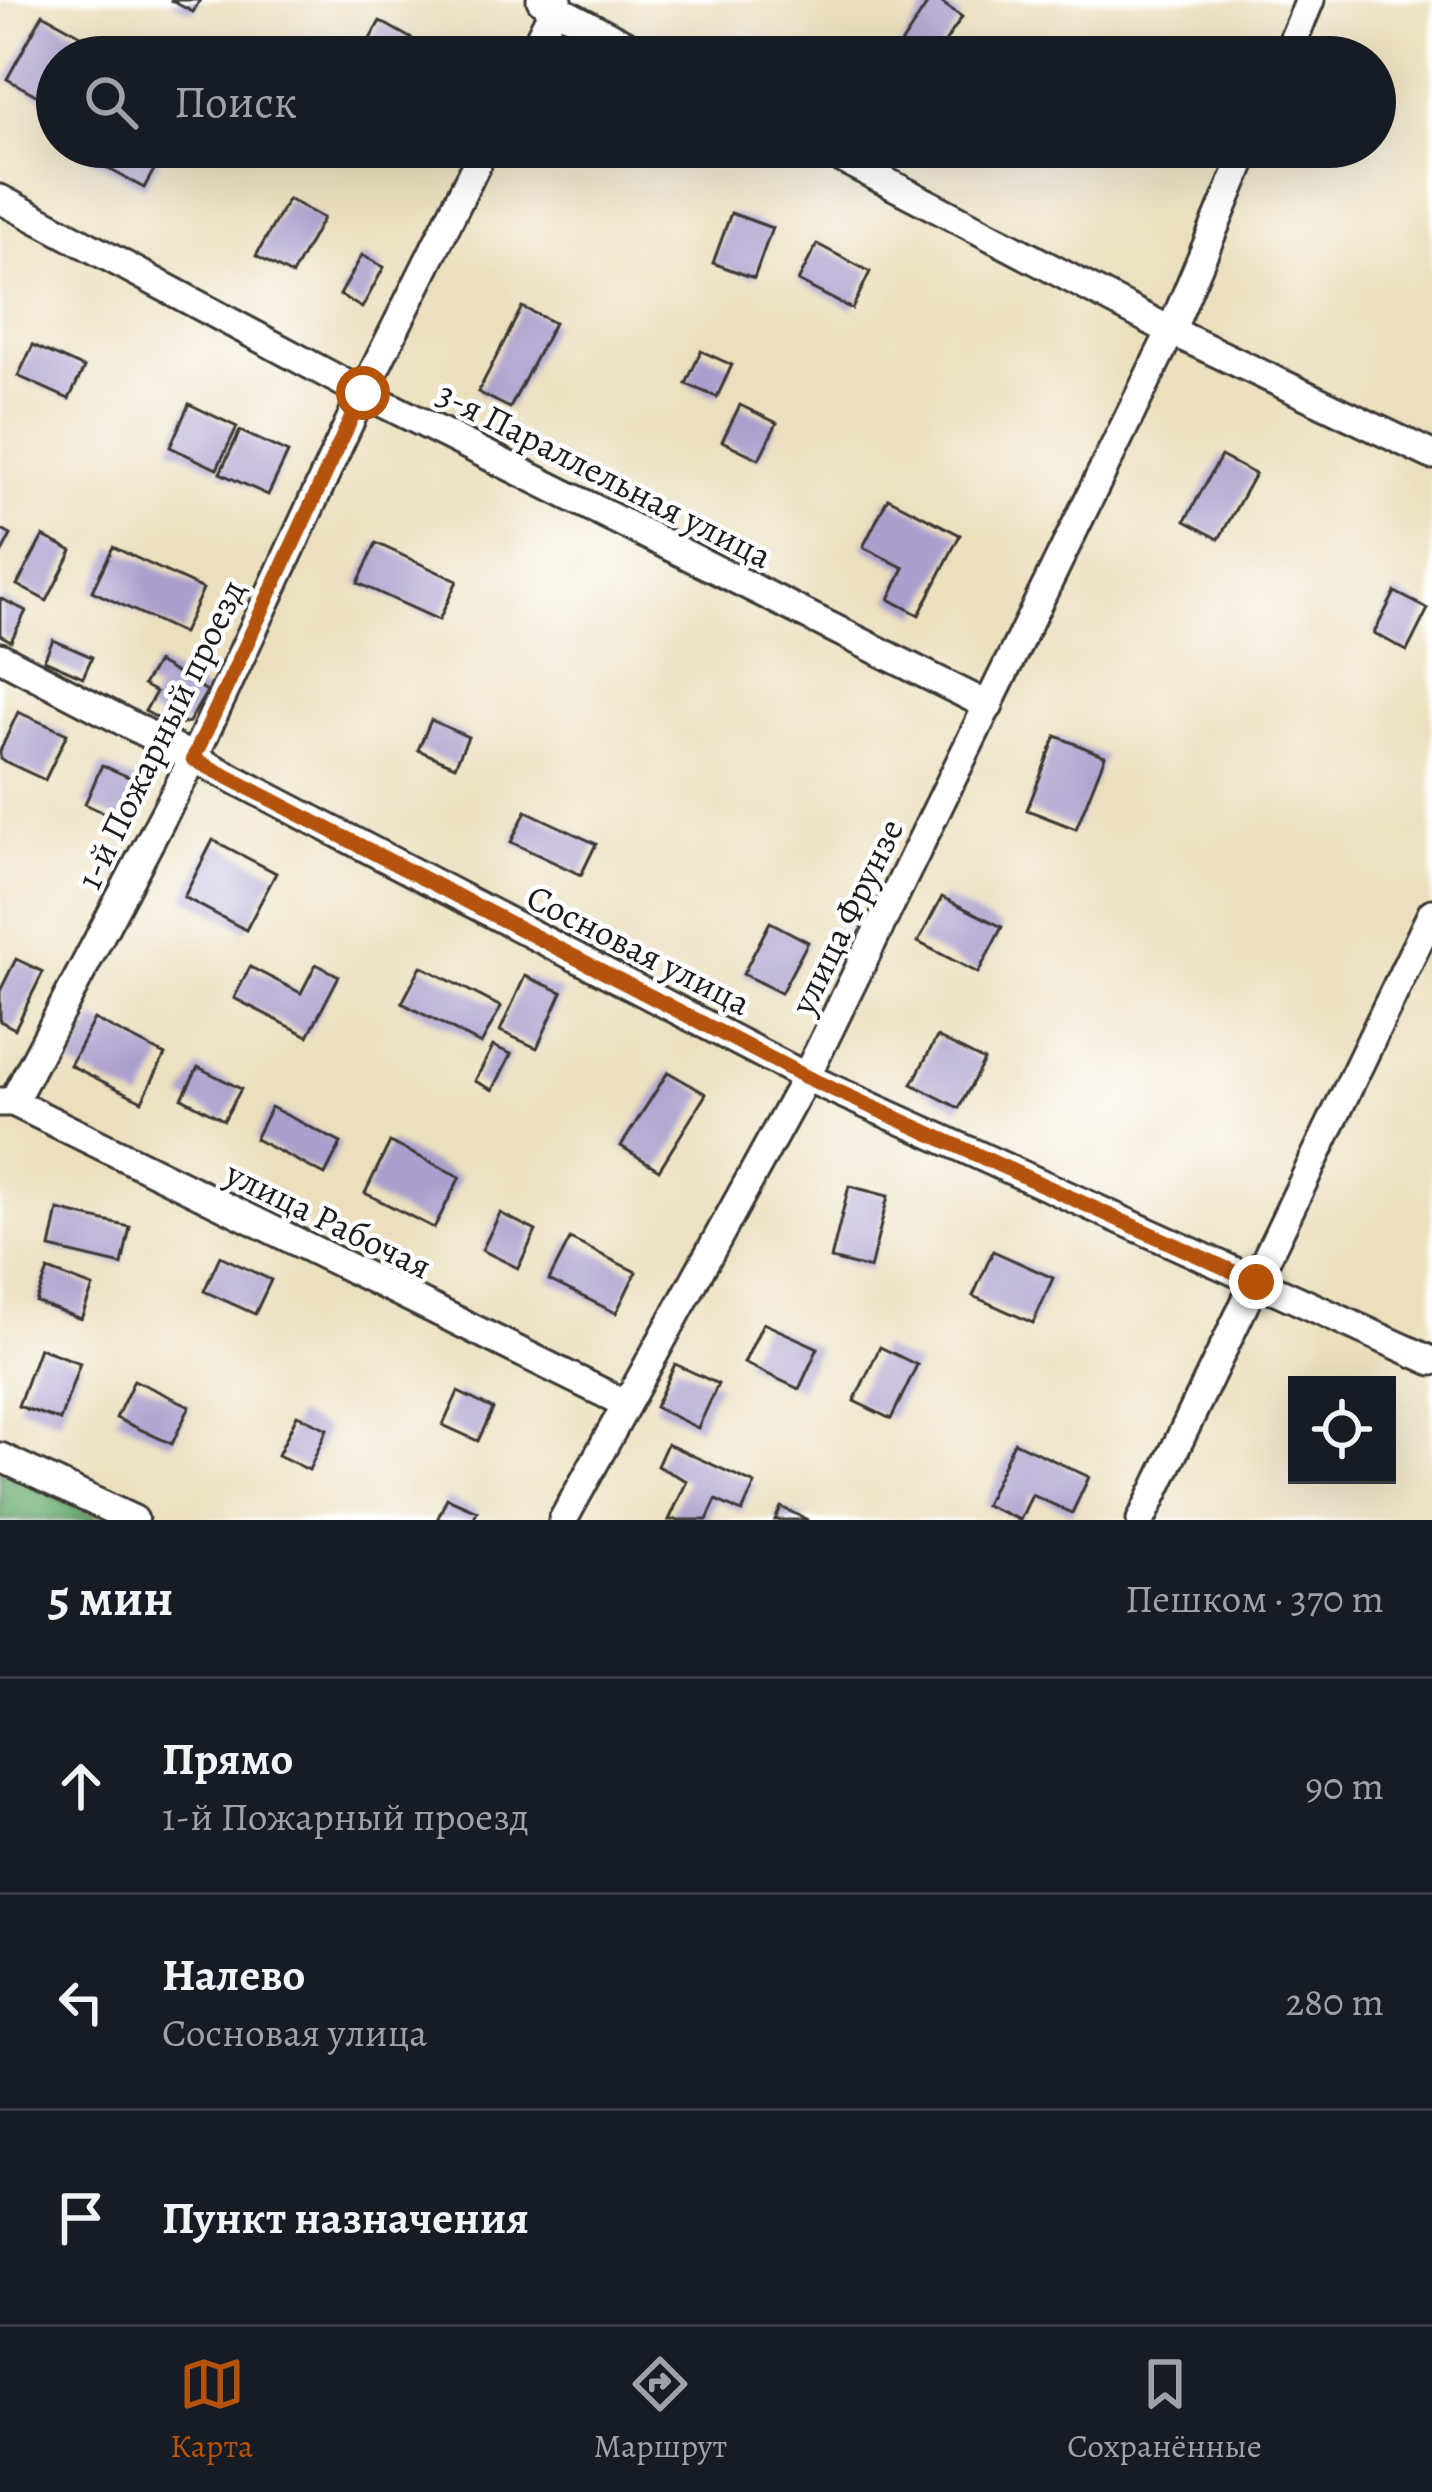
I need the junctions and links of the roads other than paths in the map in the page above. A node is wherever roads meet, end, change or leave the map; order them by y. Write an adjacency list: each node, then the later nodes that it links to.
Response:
1 (1310, 0): 5 (street)
2 (551, 2): 3 (street); 4 (street)
3 (538, 36)
4 (612, 36)
5 (1295, 36)
6 (475, 168): 11 (street, 1-й Пожарный проезд)
7 (860, 168): 10 (street)
8 (1239, 168): 10 (street, улица Фрунзе)
9 (0, 199): 11 (street, 3-я Параллельная улица)
10 (1171, 332): 12 (street); 14 (street, улица Фрунзе)
11 (363, 393): 14 (street, 3-я Параллельная улица); 15 (street, 1-й Пожарный проезд)
12 (1432, 455)
13 (0, 658): 15 (street, Сосновая улица)
14 (989, 706): 17 (street, улица Фрунзе)
15 (193, 759): 17 (street, Сосновая улица); 18 (street, 1-й Пожарный проезд)
16 (1432, 913): 19 (street)
17 (806, 1077): 19 (street, Сосновая улица); 21 (street, улица Фрунзе)
18 (6, 1102): 21 (street, улица Рабочая)
19 (1256, 1282): 20 (street, Сосновая улица); 25 (street)
20 (1432, 1361)
21 (626, 1404): 24 (street, улица Фрунзе)
22 (0, 1457): 23 (street)
23 (134, 1520)
24 (562, 1520)
25 (1141, 1520)

